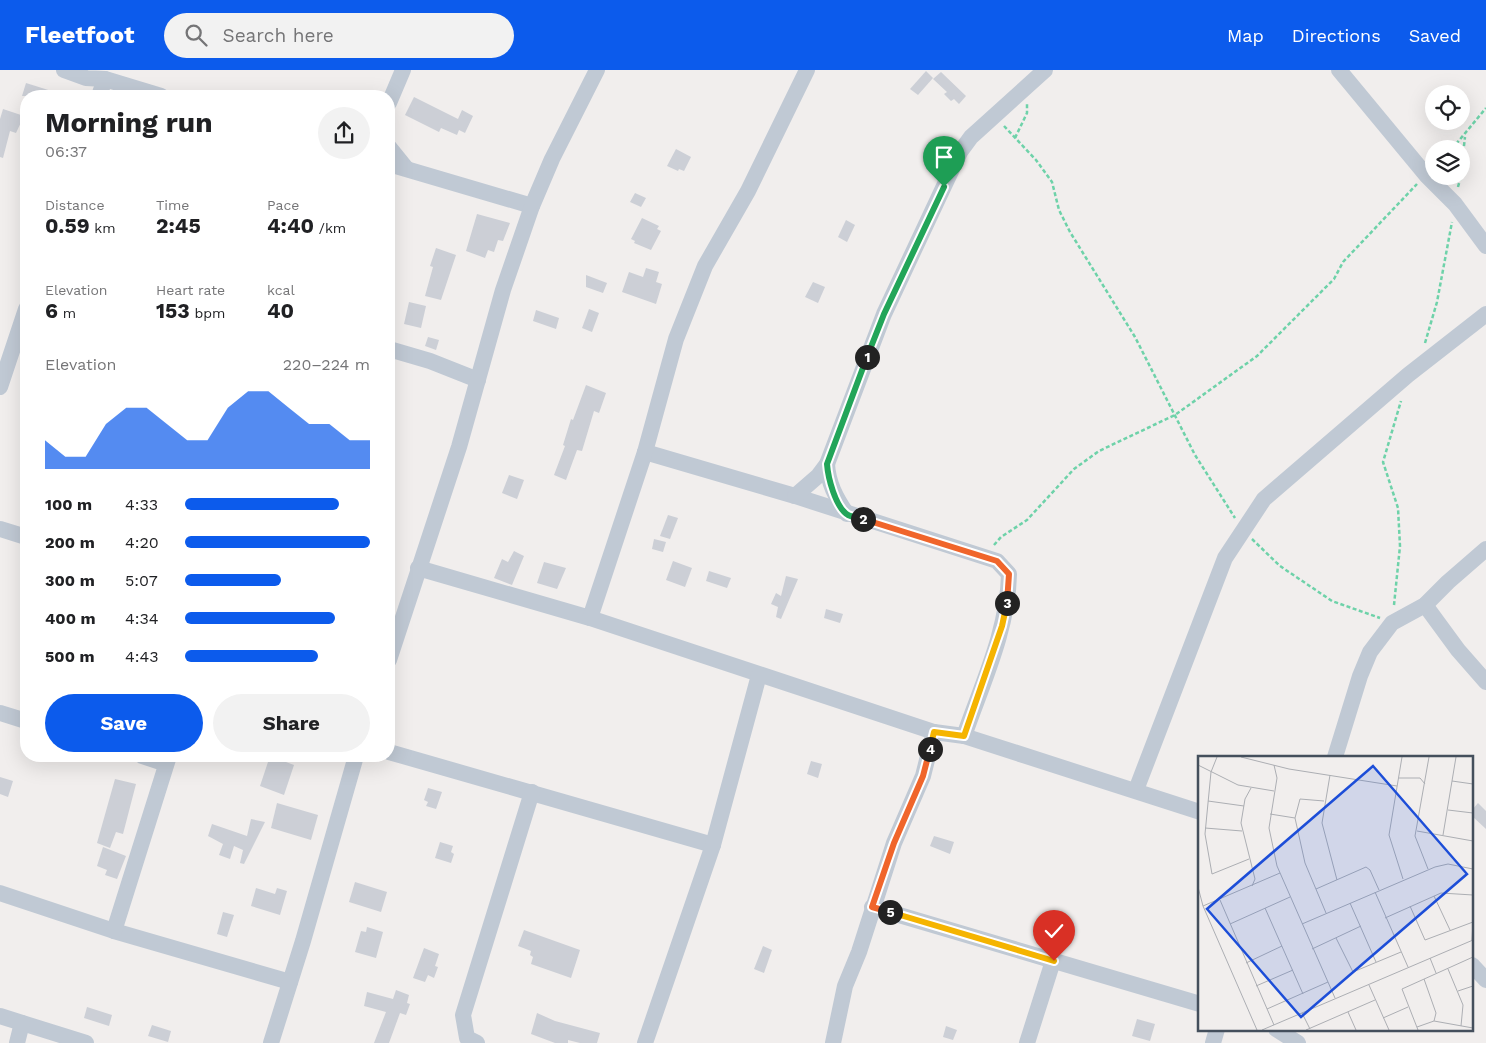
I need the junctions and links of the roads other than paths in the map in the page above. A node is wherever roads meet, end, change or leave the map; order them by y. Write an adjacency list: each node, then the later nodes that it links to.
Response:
1 (64, 70): 7 (street)
2 (403, 70): 10 (street)
3 (597, 70): 14 (street)
4 (807, 70): 21 (street)
5 (1045, 70): 22 (street)
6 (1339, 70): 15 (street)
7 (105, 79): 8 (street); 9 (street)
8 (101, 90)
9 (141, 90)
10 (395, 90)
11 (395, 154): 13 (street)
12 (395, 165): 13 (street)
13 (406, 168): 14 (street)
14 (532, 206): 19 (street)
15 (1486, 246)
16 (1486, 314): 42 (street)
17 (20, 327): 20 (street)
18 (395, 351): 19 (street)
19 (478, 380): 28 (street)
20 (0, 387)
21 (645, 452): 23 (street); 30 (street)
22 (827, 464): 23 (street); 24 (street)
23 (795, 496): 24 (street)
24 (847, 514): 37 (street)
25 (0, 529): 26 (street)
26 (20, 534)
27 (1486, 549): 29 (street)
28 (418, 568): 30 (street); 31 (street)
29 (1426, 605): 33 (street); 39 (street)
30 (590, 618): 32 (street)
31 (395, 641)
32 (759, 675): 36 (street); 45 (street)
33 (1486, 682)
34 (0, 713): 35 (street)
35 (20, 719)
36 (934, 732): 37 (street); 47 (street)
37 (964, 736): 42 (street)
38 (395, 754): 43 (street)
39 (1335, 756)
40 (166, 762): 48 (street)
41 (354, 762): 52 (street)
42 (1136, 790): 44 (street)
43 (532, 792): 45 (street); 61 (street)
44 (1198, 811)
45 (713, 845): 62 (street)
46 (0, 893): 48 (street)
47 (872, 907): 49 (street); 63 (street)
48 (114, 931): 52 (street)
49 (1054, 961): 53 (street); 64 (street)
50 (1474, 967): 51 (street)
51 (1486, 980)
52 (290, 982): 60 (street)
53 (1198, 1003)
54 (0, 1016): 55 (street)
55 (22, 1023): 58 (street); 59 (street)
56 (1217, 1030): 65 (street)
57 (1278, 1030): 66 (street)
58 (17, 1043)
59 (86, 1043)
60 (271, 1043)
61 (476, 1043)
62 (645, 1043)
63 (834, 1043)
64 (1027, 1043)
65 (1213, 1043)
66 (1298, 1043)

